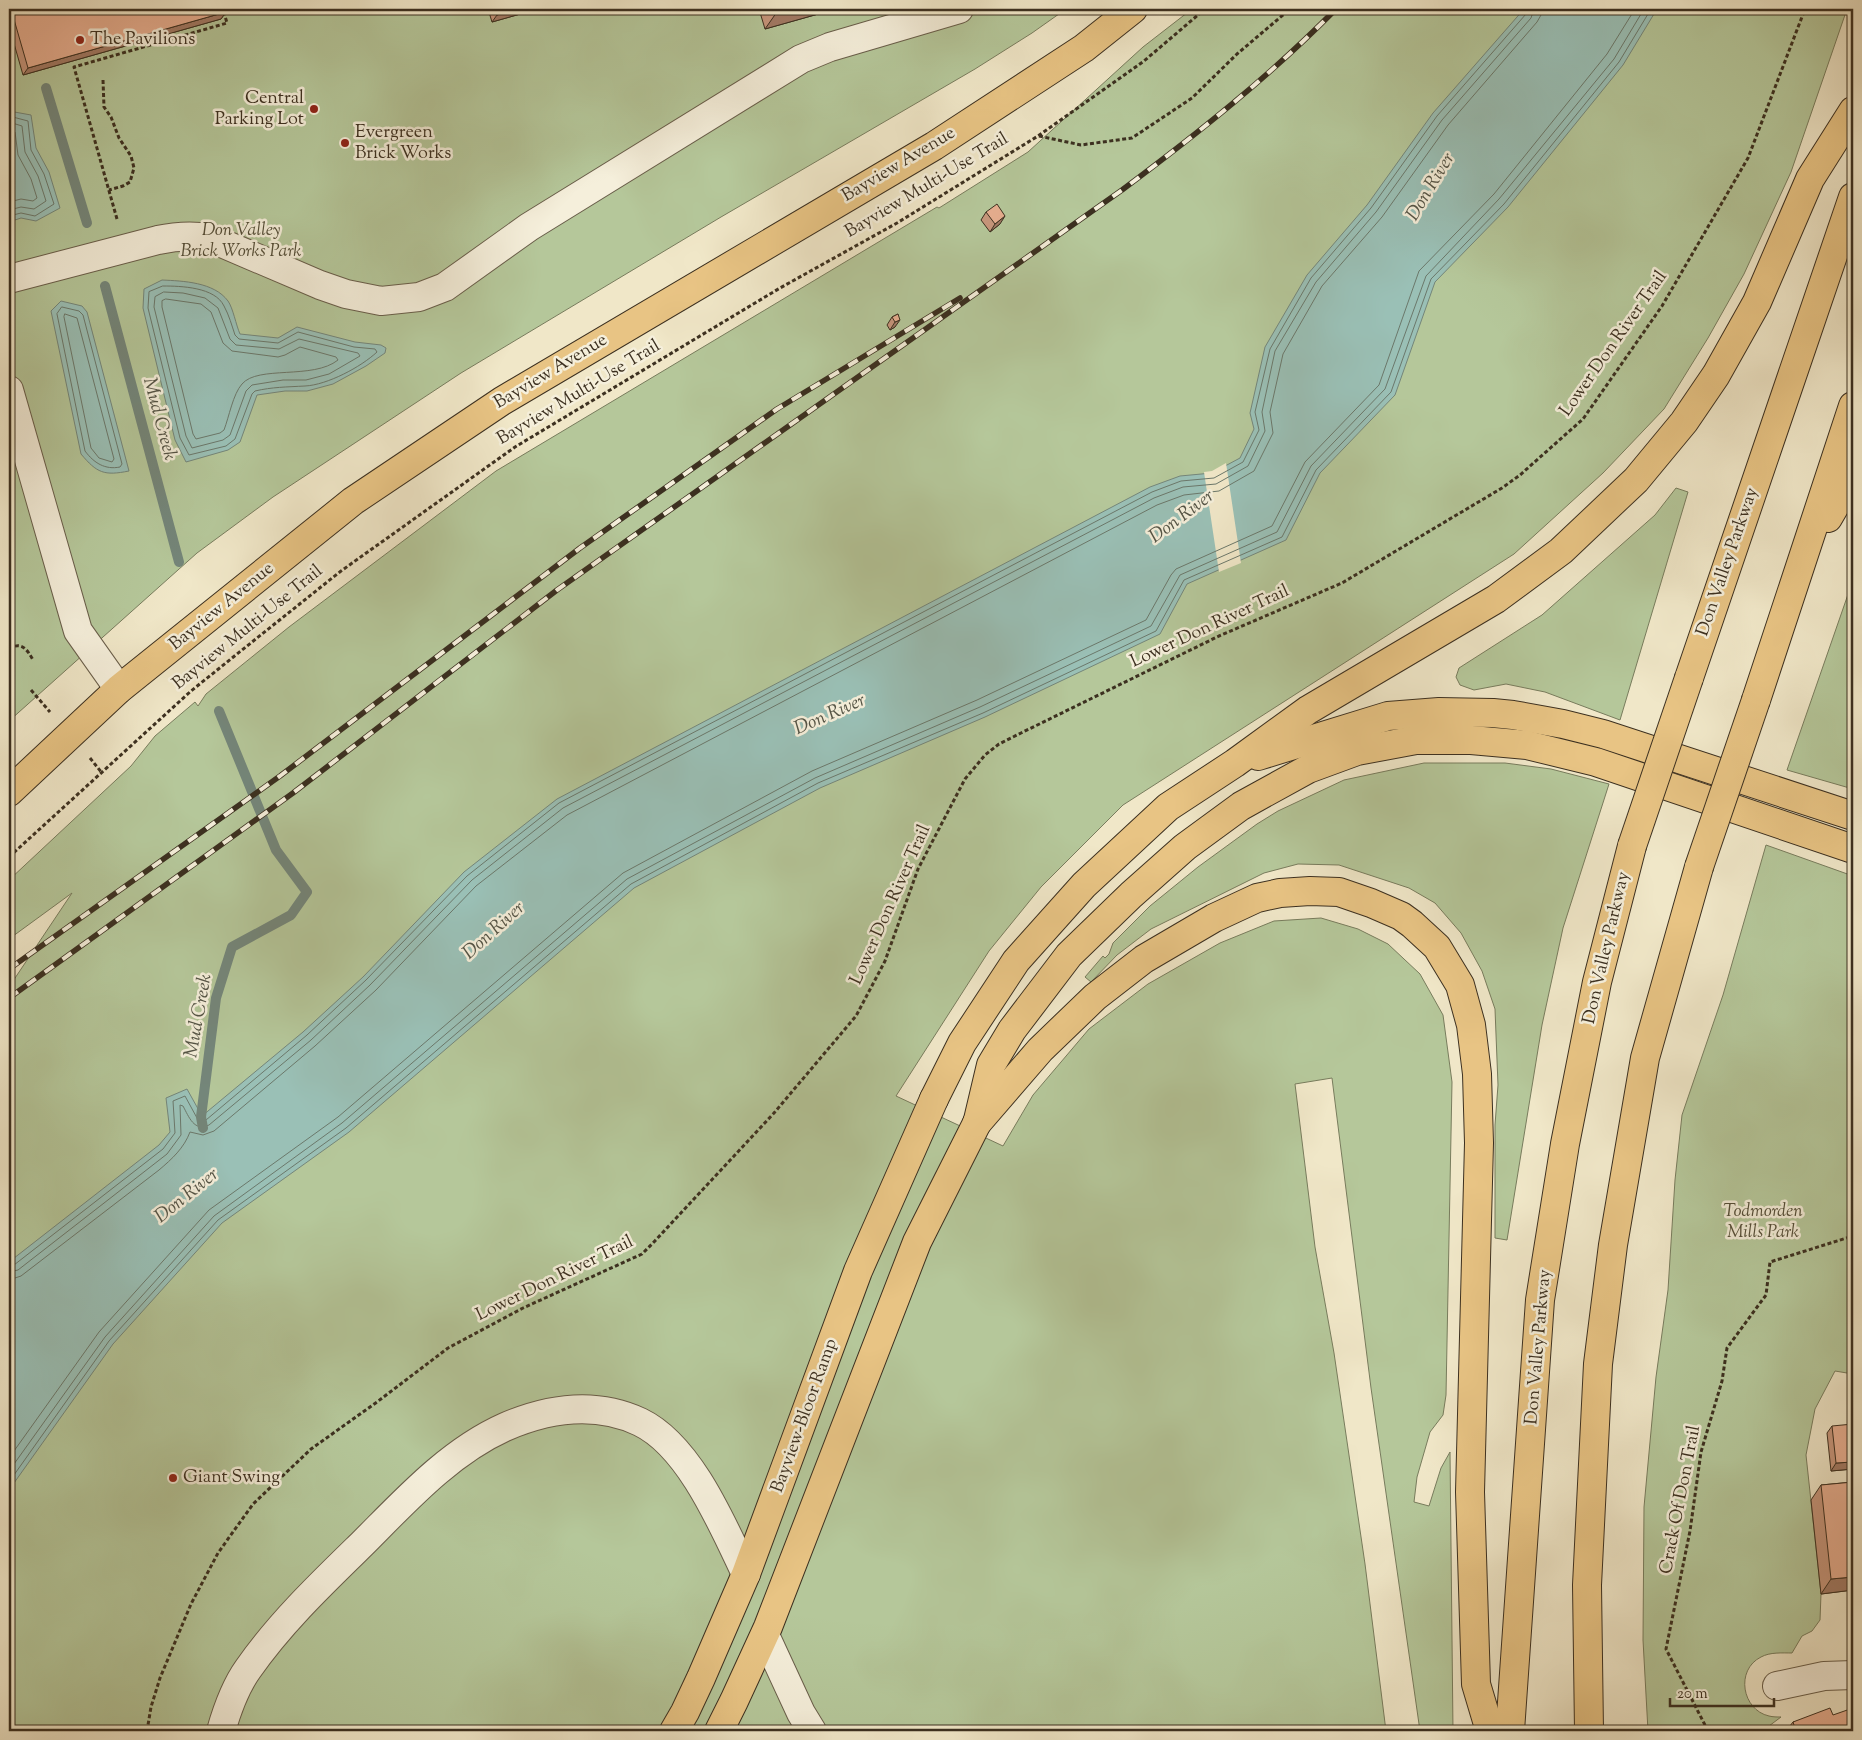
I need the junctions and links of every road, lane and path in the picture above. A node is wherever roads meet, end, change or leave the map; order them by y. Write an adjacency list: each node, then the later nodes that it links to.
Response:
1 (223, 9): 10 (path)
2 (959, 9): 13 (street)
3 (1133, 9): 20 (main road, Bayview Avenue)
4 (1204, 9): 9 (path, Bayview Multi-Use Trail)
5 (1290, 9): 9 (path)
6 (1805, 9): 32 (path, Lower Don River Trail)
7 (103, 80): 10 (path)
8 (1853, 111): 21 (main road)
9 (1038, 136): 25 (path, Bayview Multi-Use Trail)
10 (110, 190): 12 (path)
11 (1853, 197): 38 (main road, Don Valley Parkway, bridge)
12 (109, 223)
13 (9, 279)
14 (9, 390): 20 (street)
15 (1853, 406): 17 (main road)
16 (1853, 475): 17 (main road)
17 (1802, 560): 39 (main road, bridge)
18 (9, 649): 19 (path)
19 (33, 660)
20 (119, 689): 22 (main road, Bayview Avenue)
21 (1236, 763): 23 (main road); 28 (main road, Bayview-Bloor Ramp)
22 (9, 792)
23 (1853, 816)
24 (1853, 848): 26 (main road)
25 (9, 857)
26 (977, 1124): 29 (main road); 37 (main road)
27 (1853, 1236): 40 (path, Crack Of Don Trail)
28 (746, 1574): 33 (street); 34 (main road, Bayview-Bloor Ramp)
29 (764, 1635): 35 (main road); 36 (street)
30 (1853, 1675): 31 (street)
31 (1777, 1686)
32 (147, 1731)
33 (220, 1731)
34 (674, 1731)
35 (719, 1731)
36 (812, 1731)
37 (1490, 1731)
38 (1510, 1731)
39 (1589, 1731)
40 (1724, 1731)

